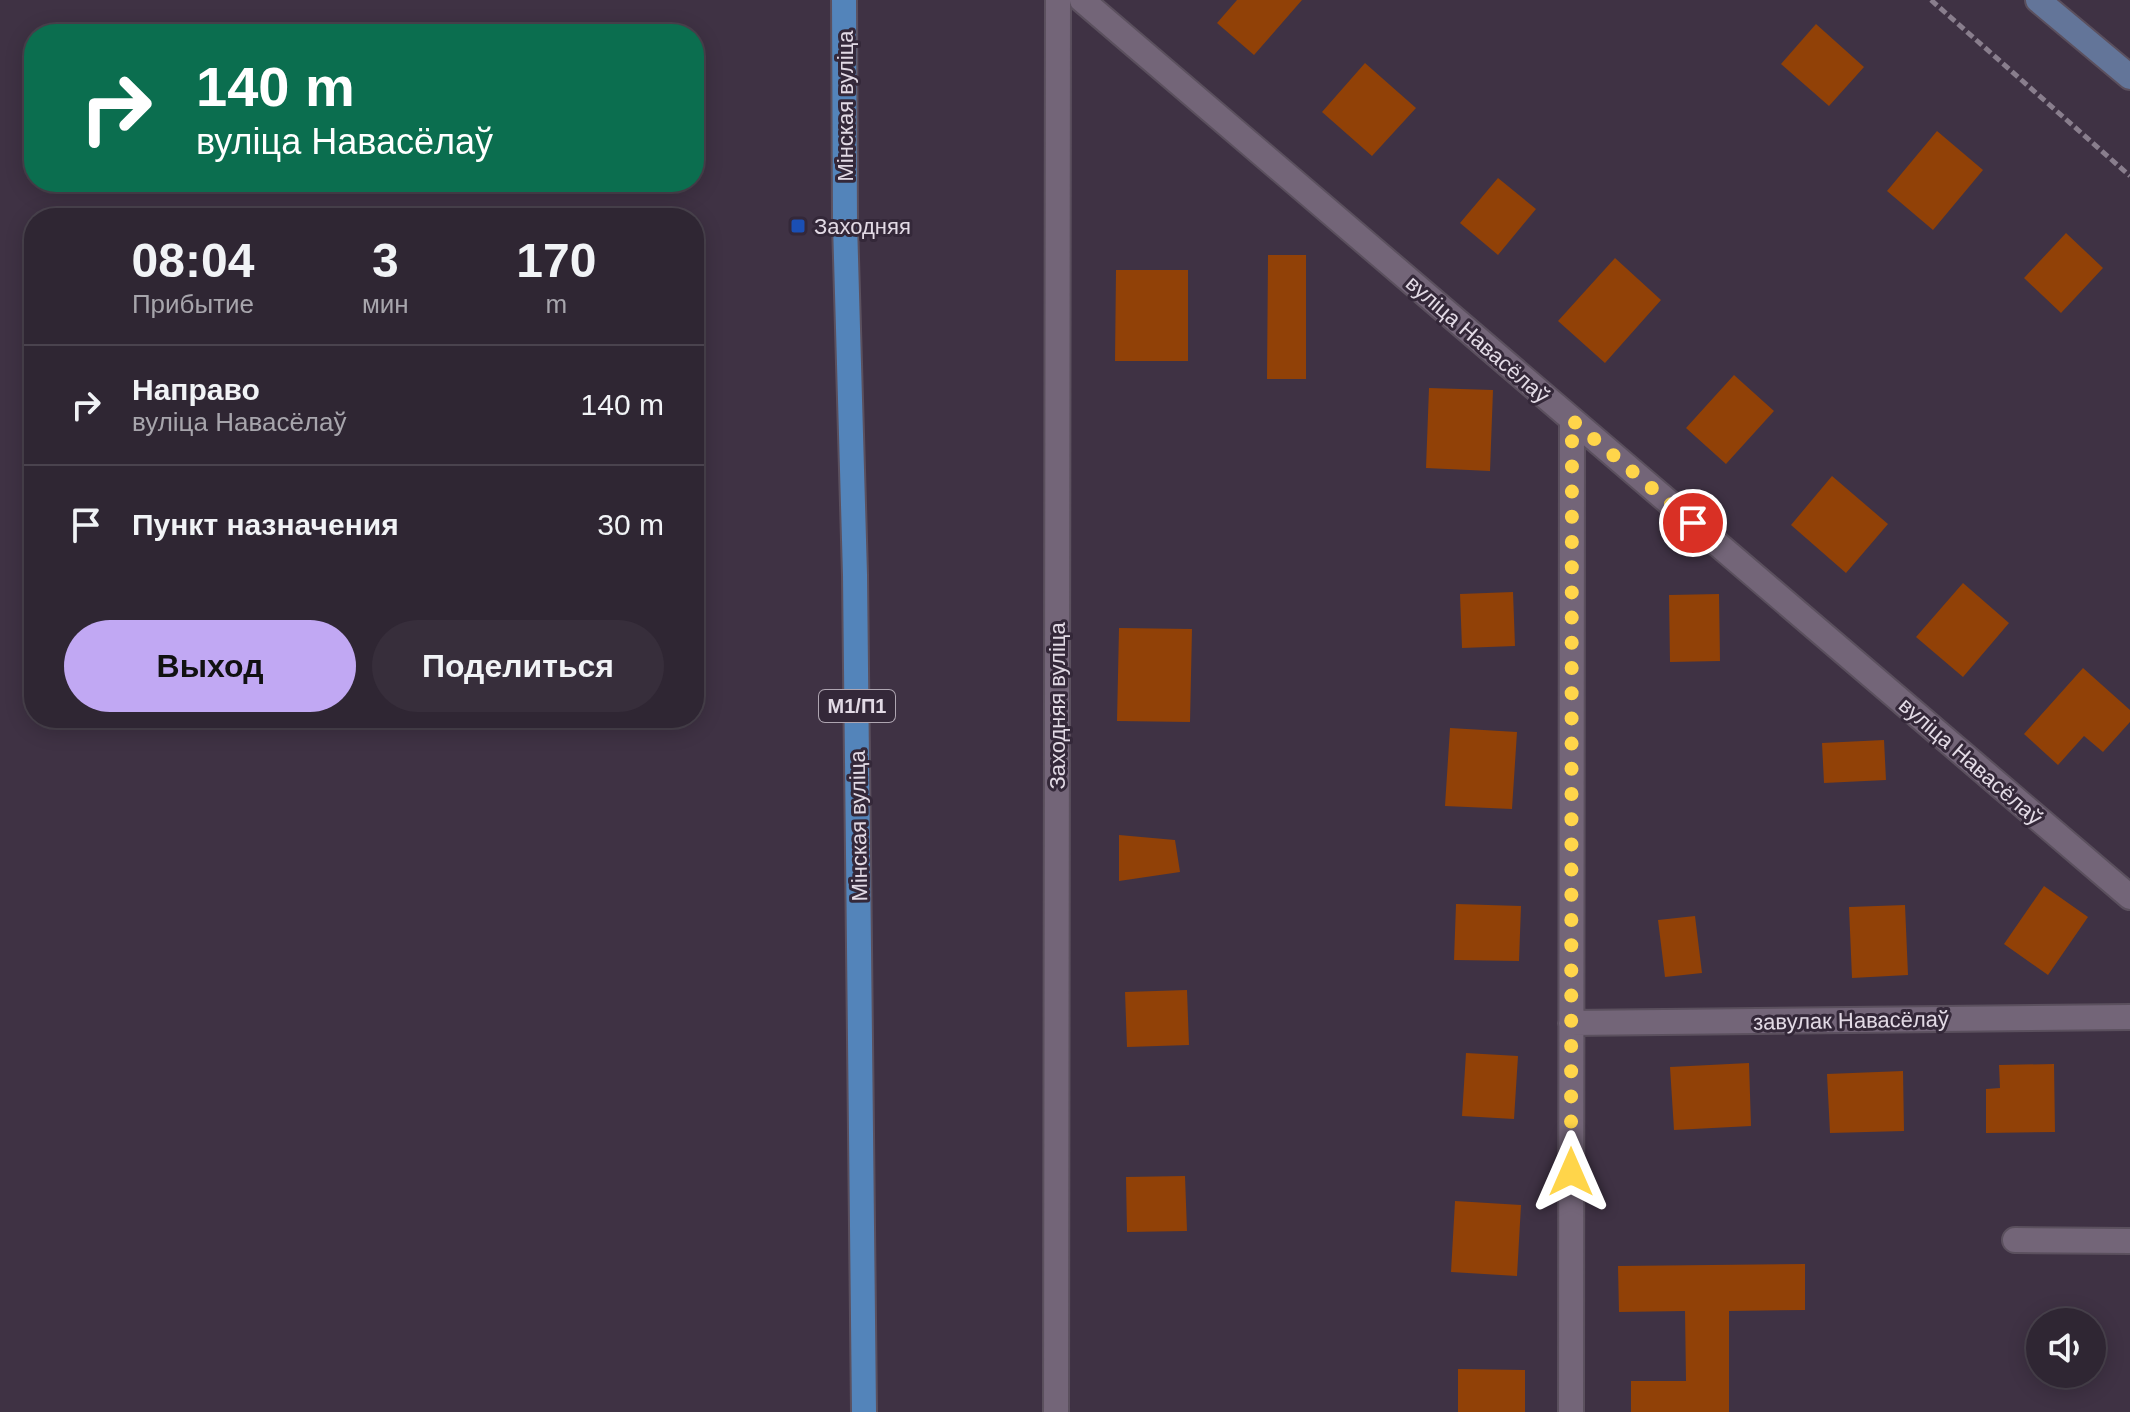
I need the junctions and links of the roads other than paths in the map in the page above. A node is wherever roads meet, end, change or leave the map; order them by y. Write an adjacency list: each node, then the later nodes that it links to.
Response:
1 (844, 0): 12 (main road, Мінская вуліца / М1/П1)
2 (1058, 0): 13 (street, Заходняя вуліца)
3 (1082, 0): 6 (street, вуліца Навасёлаў)
4 (2038, 0): 5 (main road)
5 (2130, 77)
6 (1572, 420): 7 (street, вуліца Навасёлаў); 9 (street)
7 (2130, 897)
8 (2130, 1017): 9 (street, завулак Навасёлаў)
9 (1571, 1023): 14 (street)
10 (2015, 1240): 11 (street)
11 (2130, 1241)
12 (864, 1412)
13 (1056, 1412)
14 (1571, 1412)

